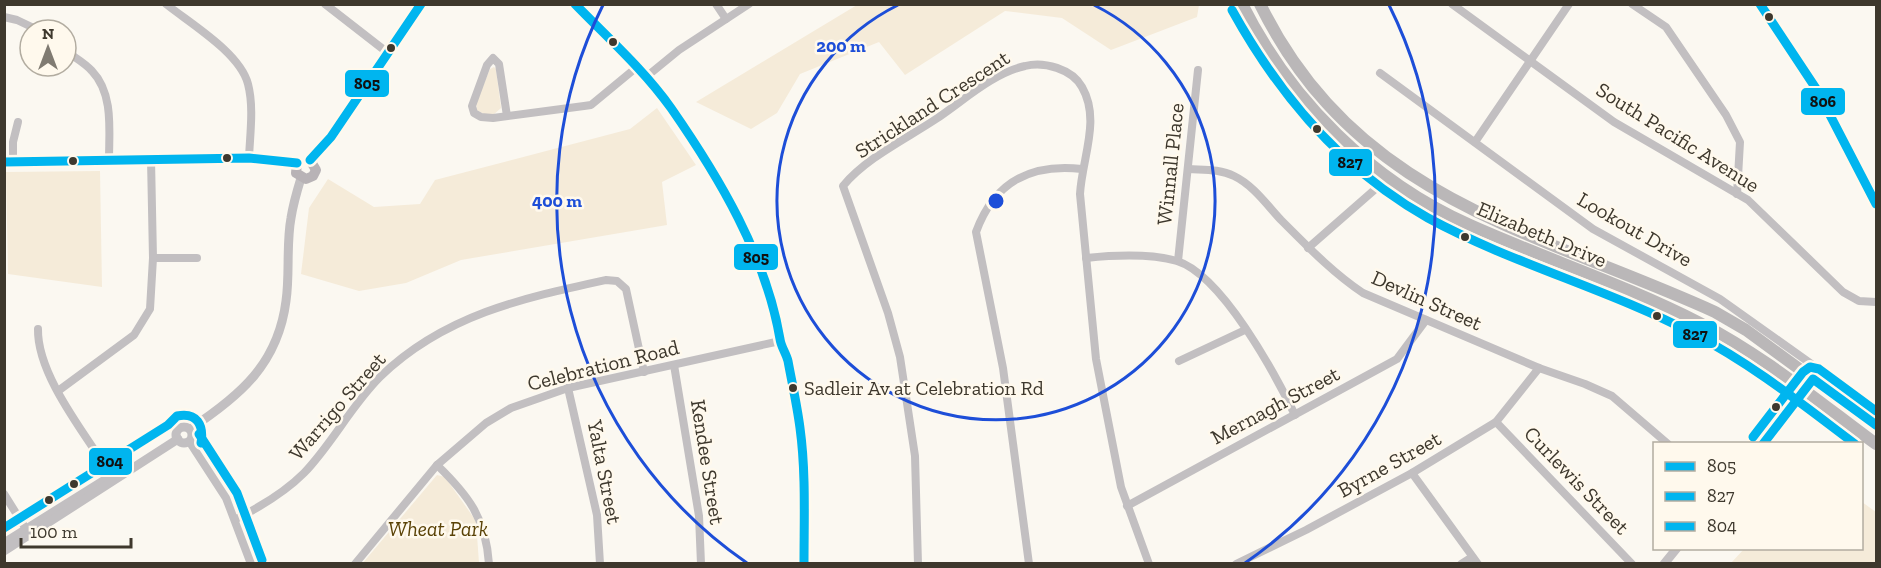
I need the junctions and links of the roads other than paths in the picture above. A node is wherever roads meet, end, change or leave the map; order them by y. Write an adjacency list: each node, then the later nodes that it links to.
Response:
1 (166, 4): 24 (street)
2 (325, 4): 14 (street)
3 (421, 4): 14 (main road)
4 (575, 4): 17 (street)
5 (716, 4): 13 (street)
6 (749, 4): 13 (street)
7 (1242, 4): 33 (main road, Elizabeth Drive)
8 (1260, 4): 50 (main road, Elizabeth Drive)
9 (1452, 4): 16 (street, South Pacific Avenue)
10 (1569, 4): 16 (street)
11 (1632, 4): 34 (street)
12 (1760, 4): 35 (street)
13 (726, 19): 20 (street)
14 (388, 53): 27 (main road)
15 (78, 60): 26 (street)
16 (1531, 61): 23 (street); 34 (street, South Pacific Avenue)
17 (638, 67): 20 (street); 21 (street)
18 (1197, 70): 31 (street, Winnall Place)
19 (1380, 73): 23 (street, Lookout Drive)
20 (646, 77): 45 (street)
21 (507, 116): 21 (street)
22 (18, 122): 28 (street)
23 (1475, 142): 54 (street, Lookout Drive)
24 (249, 158): 25 (main road); 29 (main road)
25 (150, 159): 26 (main road); 37 (street)
26 (109, 160): 28 (main road)
27 (310, 160): 29 (main road); 32 (main road)
28 (9, 162)
29 (297, 163): 32 (main road)
30 (1082, 168): 39 (street, Strickland Crescent); 81 (street, Strickland Crescent); 82 (street)
31 (1189, 169): 36 (street, Devlin Street); 40 (street, Winnall Place)
32 (301, 178): 58 (street)
33 (1388, 178): 36 (street); 53 (main road, Elizabeth Drive)
34 (1737, 194): 41 (street, South Pacific Avenue)
35 (1876, 204)
36 (1308, 248): 42 (street, Devlin Street)
37 (153, 258): 38 (street); 52 (street)
38 (197, 258)
39 (1086, 258): 40 (street); 68 (street, Strickland Crescent)
40 (1178, 261): 44 (street)
41 (1876, 302)
42 (1426, 320): 48 (street, Devlin Street); 55 (street, Mernagh Street)
43 (38, 329): 52 (street)
44 (1245, 330): 46 (street); 55 (street)
45 (780, 341): 47 (street, Celebration Road); 80 (street)
46 (1179, 361)
47 (674, 366): 49 (street, Celebration Road); 79 (street, Kendee Street)
48 (1539, 368): 56 (street, Byrne Street); 61 (street, Devlin Street)
49 (644, 372): 51 (street, Celebration Road); 69 (street, Warrigo Street)
50 (1813, 379): 53 (street); 57 (main road, Elizabeth Drive)
51 (568, 388): 64 (street, Celebration Road); 78 (street, Yalta Street)
52 (58, 391): 66 (street)
53 (1803, 391): 62 (street); 63 (main road, Elizabeth Drive)
54 (1876, 410)
55 (1294, 415): 68 (street, Mernagh Street)
56 (1496, 422): 65 (street, Byrne Street); 86 (street, Curlewis Street)
57 (1876, 425)
58 (190, 429): 59 (street); 60 (street)
59 (177, 437): 60 (street); 66 (street); 73 (street)
60 (189, 441): 69 (street)
61 (1666, 442)
62 (1765, 442)
63 (1876, 444)
64 (437, 465): 76 (street, Celebration Road); 77 (street)
65 (1412, 473): 74 (street); 84 (street, Byrne Street)
66 (111, 475): 70 (street)
67 (4, 494): 70 (street)
68 (1127, 506): 83 (street, Strickland Crescent)
69 (236, 519): 75 (street)
70 (26, 529): 71 (street)
71 (4, 543)
72 (1676, 550): 87 (street)
73 (4, 551)
74 (1475, 560): 85 (street)
75 (251, 564)
76 (356, 564)
77 (489, 564)
78 (600, 564)
79 (701, 564)
80 (804, 564)
81 (918, 564)
82 (1029, 564)
83 (1149, 564)
84 (1236, 564)
85 (1461, 564)
86 (1632, 564)
87 (1664, 564)

